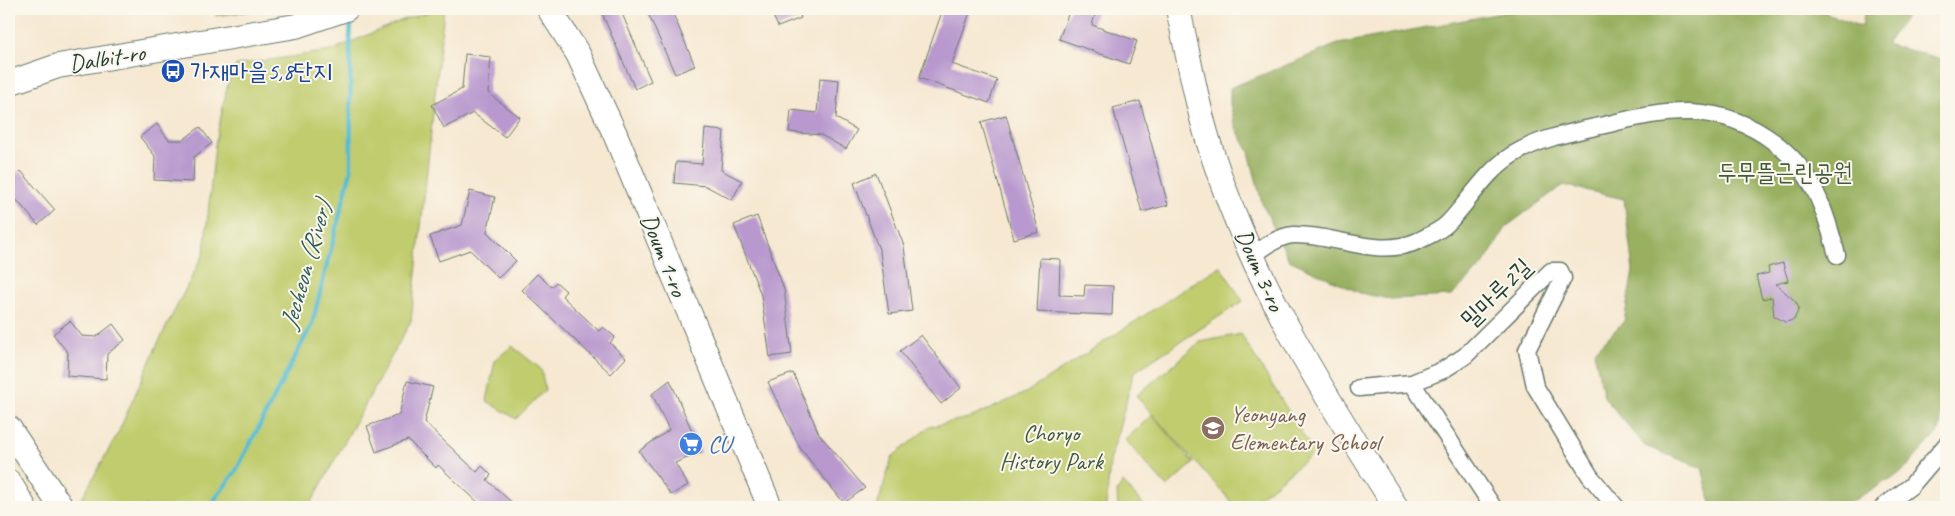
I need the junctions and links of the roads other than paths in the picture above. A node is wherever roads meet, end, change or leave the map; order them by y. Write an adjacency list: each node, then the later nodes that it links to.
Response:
1 (346, 9): 4 (street, Dalbit-ro)
2 (548, 9): 14 (street, Doum 1-ro)
3 (1178, 9): 6 (street, Doum 3-ro)
4 (9, 83)
5 (1837, 255): 6 (street)
6 (1251, 257): 15 (street, Doum 3-ro)
7 (1412, 383): 8 (street, 밀마루2길); 16 (street); 17 (street, 밀마루2길)
8 (1359, 388)
9 (9, 428): 13 (street)
10 (1946, 445): 18 (street)
11 (9, 482): 12 (street)
12 (24, 507)
13 (61, 507)
14 (770, 507)
15 (1396, 507)
16 (1493, 507)
17 (1616, 507)
18 (1883, 507)

